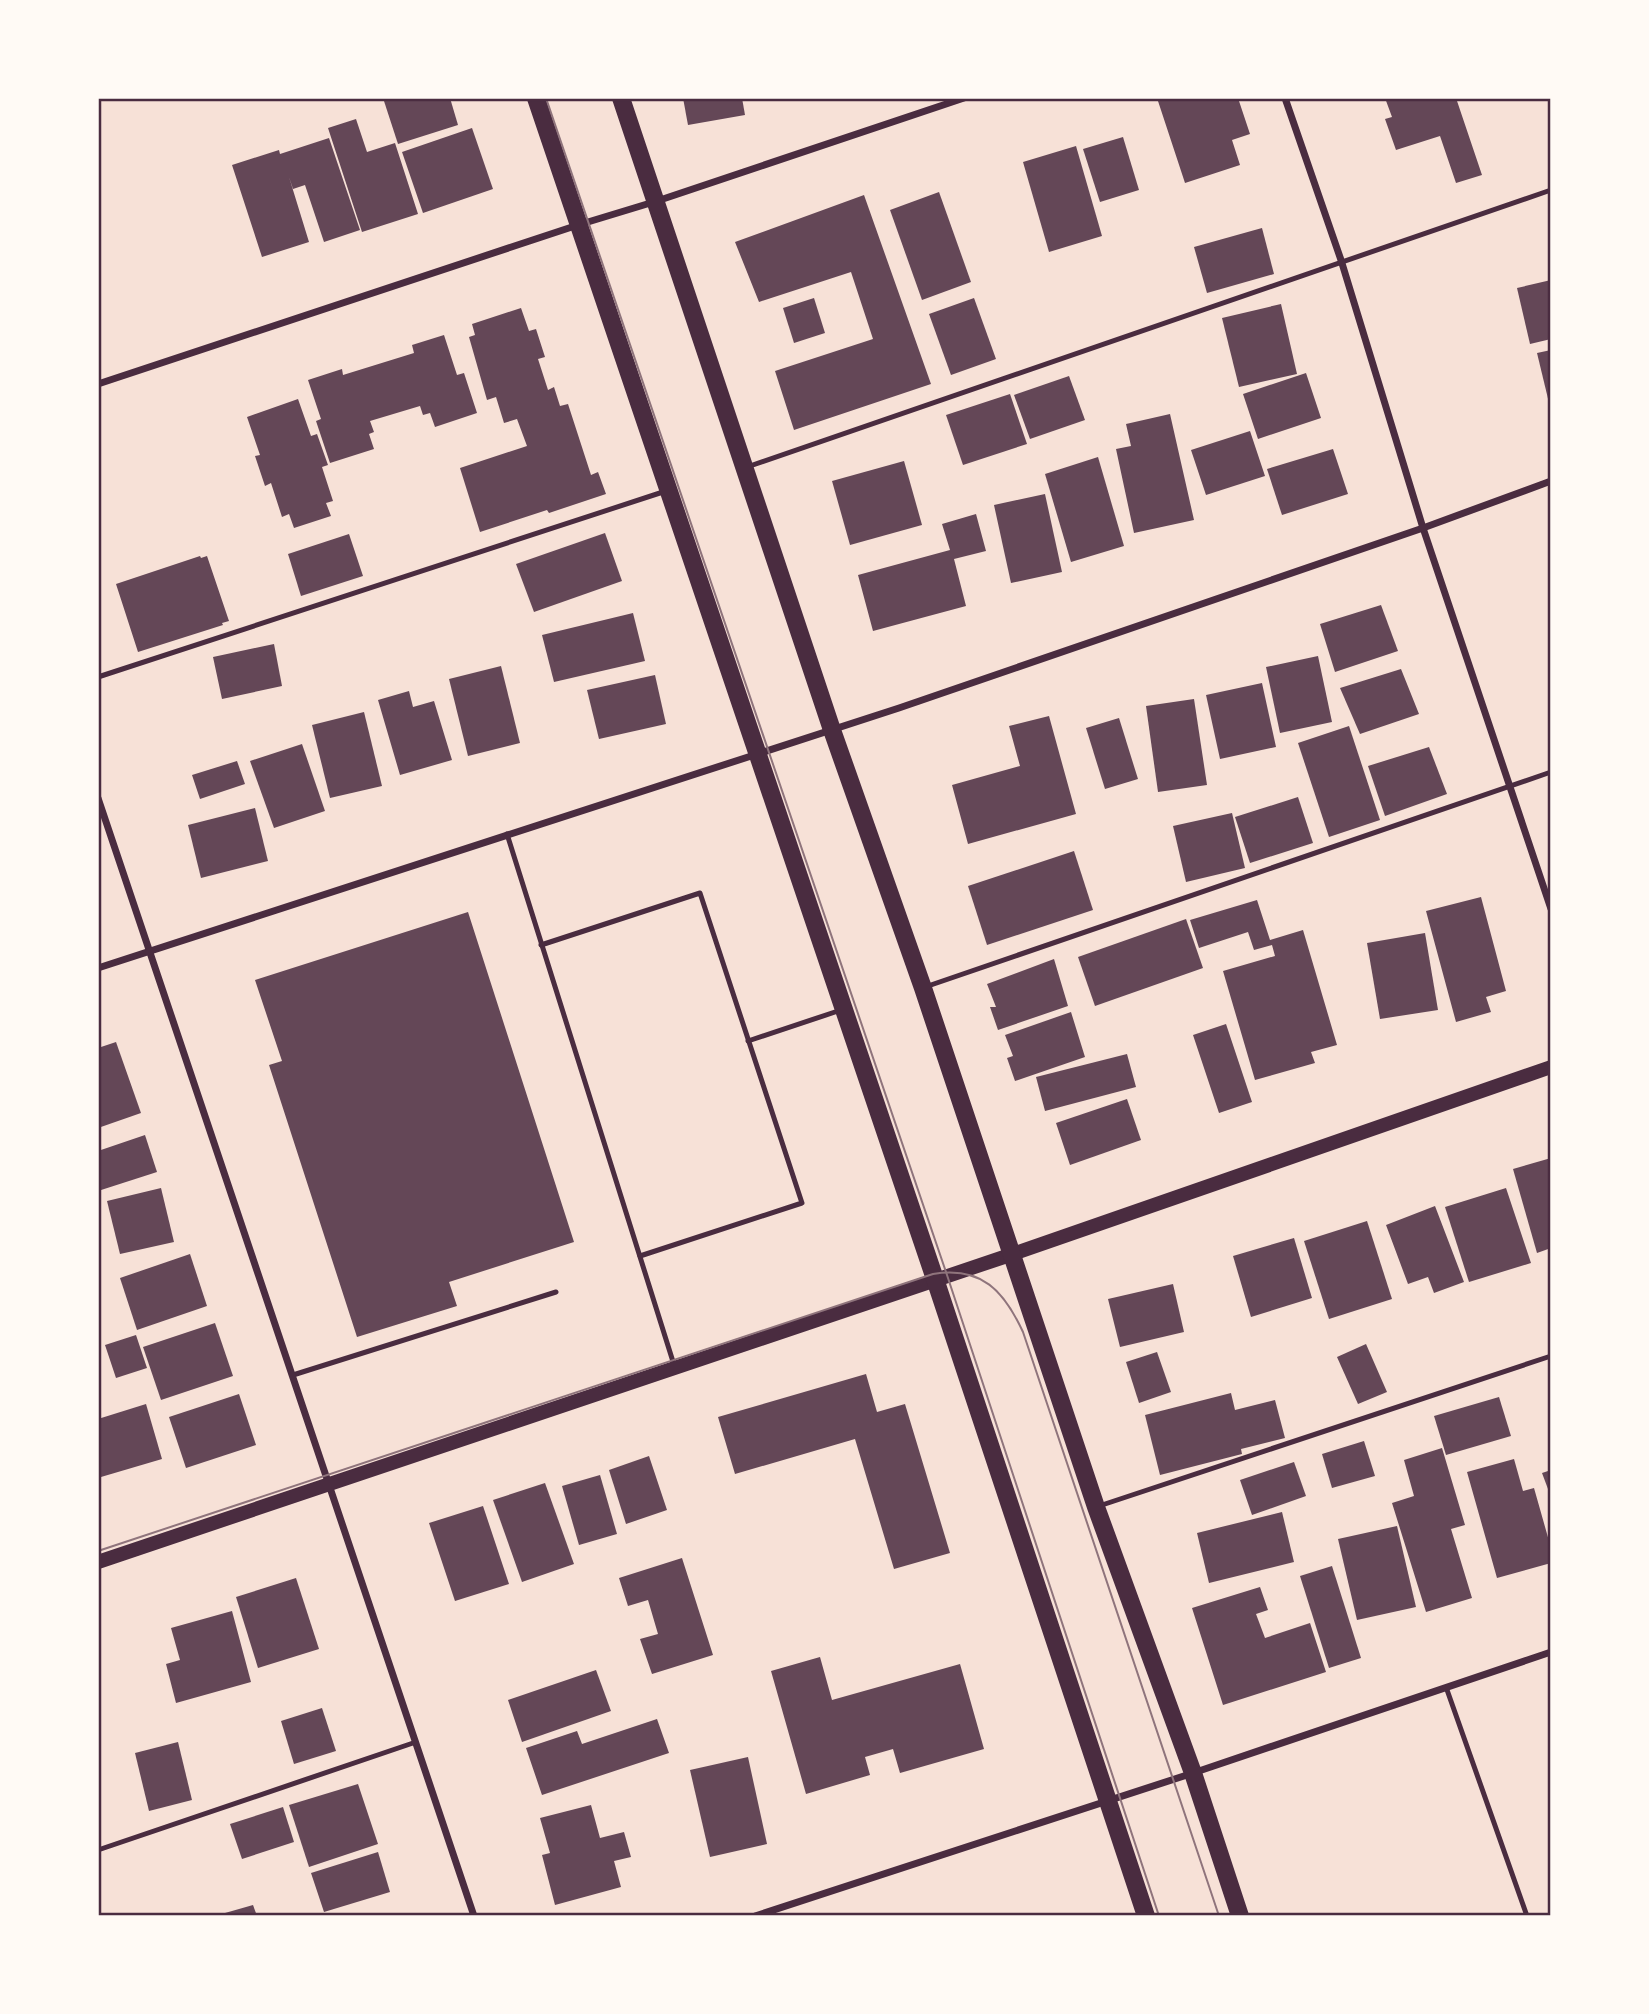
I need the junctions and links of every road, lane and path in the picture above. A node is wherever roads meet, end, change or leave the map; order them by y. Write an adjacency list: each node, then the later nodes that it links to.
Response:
1 (536, 98): 7 (main road)
2 (621, 98): 6 (main road)
3 (964, 98): 6 (street)
4 (1285, 98): 8 (street)
5 (1551, 190): 8 (lane)
6 (657, 201): 7 (street); 10 (main road)
7 (578, 225): 9 (street); 12 (main road)
8 (1341, 260): 10 (lane); 13 (street)
9 (98, 384)
10 (743, 468): 15 (main road)
11 (1551, 481): 13 (street)
12 (669, 490): 14 (lane); 16 (main road)
13 (1423, 528): 15 (street); 18 (street)
14 (98, 677)
15 (832, 730): 16 (street); 25 (main road)
16 (758, 754): 20 (street); 26 (main road)
17 (1551, 772): 18 (lane)
18 (1510, 786): 21 (street); 25 (lane)
19 (98, 798): 23 (street)
20 (507, 834): 22 (lane); 23 (street)
21 (1551, 909)
22 (541, 945): 27 (lane); 30 (lane)
23 (150, 951): 24 (street); 35 (street)
24 (98, 968)
25 (923, 988): 29 (main road)
26 (844, 1009): 27 (lane); 31 (main road)
27 (748, 1041): 30 (lane)
28 (1551, 1067): 29 (main road)
29 (1013, 1254): 31 (main road); 37 (main road)
30 (640, 1256): 34 (lane)
31 (935, 1279): 34 (main road); 43 (main road)
32 (556, 1292): 35 (lane)
33 (1551, 1356): 37 (lane)
34 (675, 1368): 36 (main road)
35 (293, 1376): 36 (street)
36 (330, 1484): 38 (main road); 41 (street)
37 (1096, 1507): 42 (main road)
38 (98, 1562)
39 (1551, 1651): 40 (street)
40 (1446, 1687): 42 (street); 49 (lane)
41 (416, 1742): 44 (lane); 45 (street)
42 (1193, 1773): 43 (street); 48 (main road)
43 (1107, 1802): 46 (street); 47 (main road)
44 (98, 1850)
45 (474, 1916)
46 (755, 1916)
47 (1146, 1916)
48 (1240, 1916)
49 (1527, 1916)

